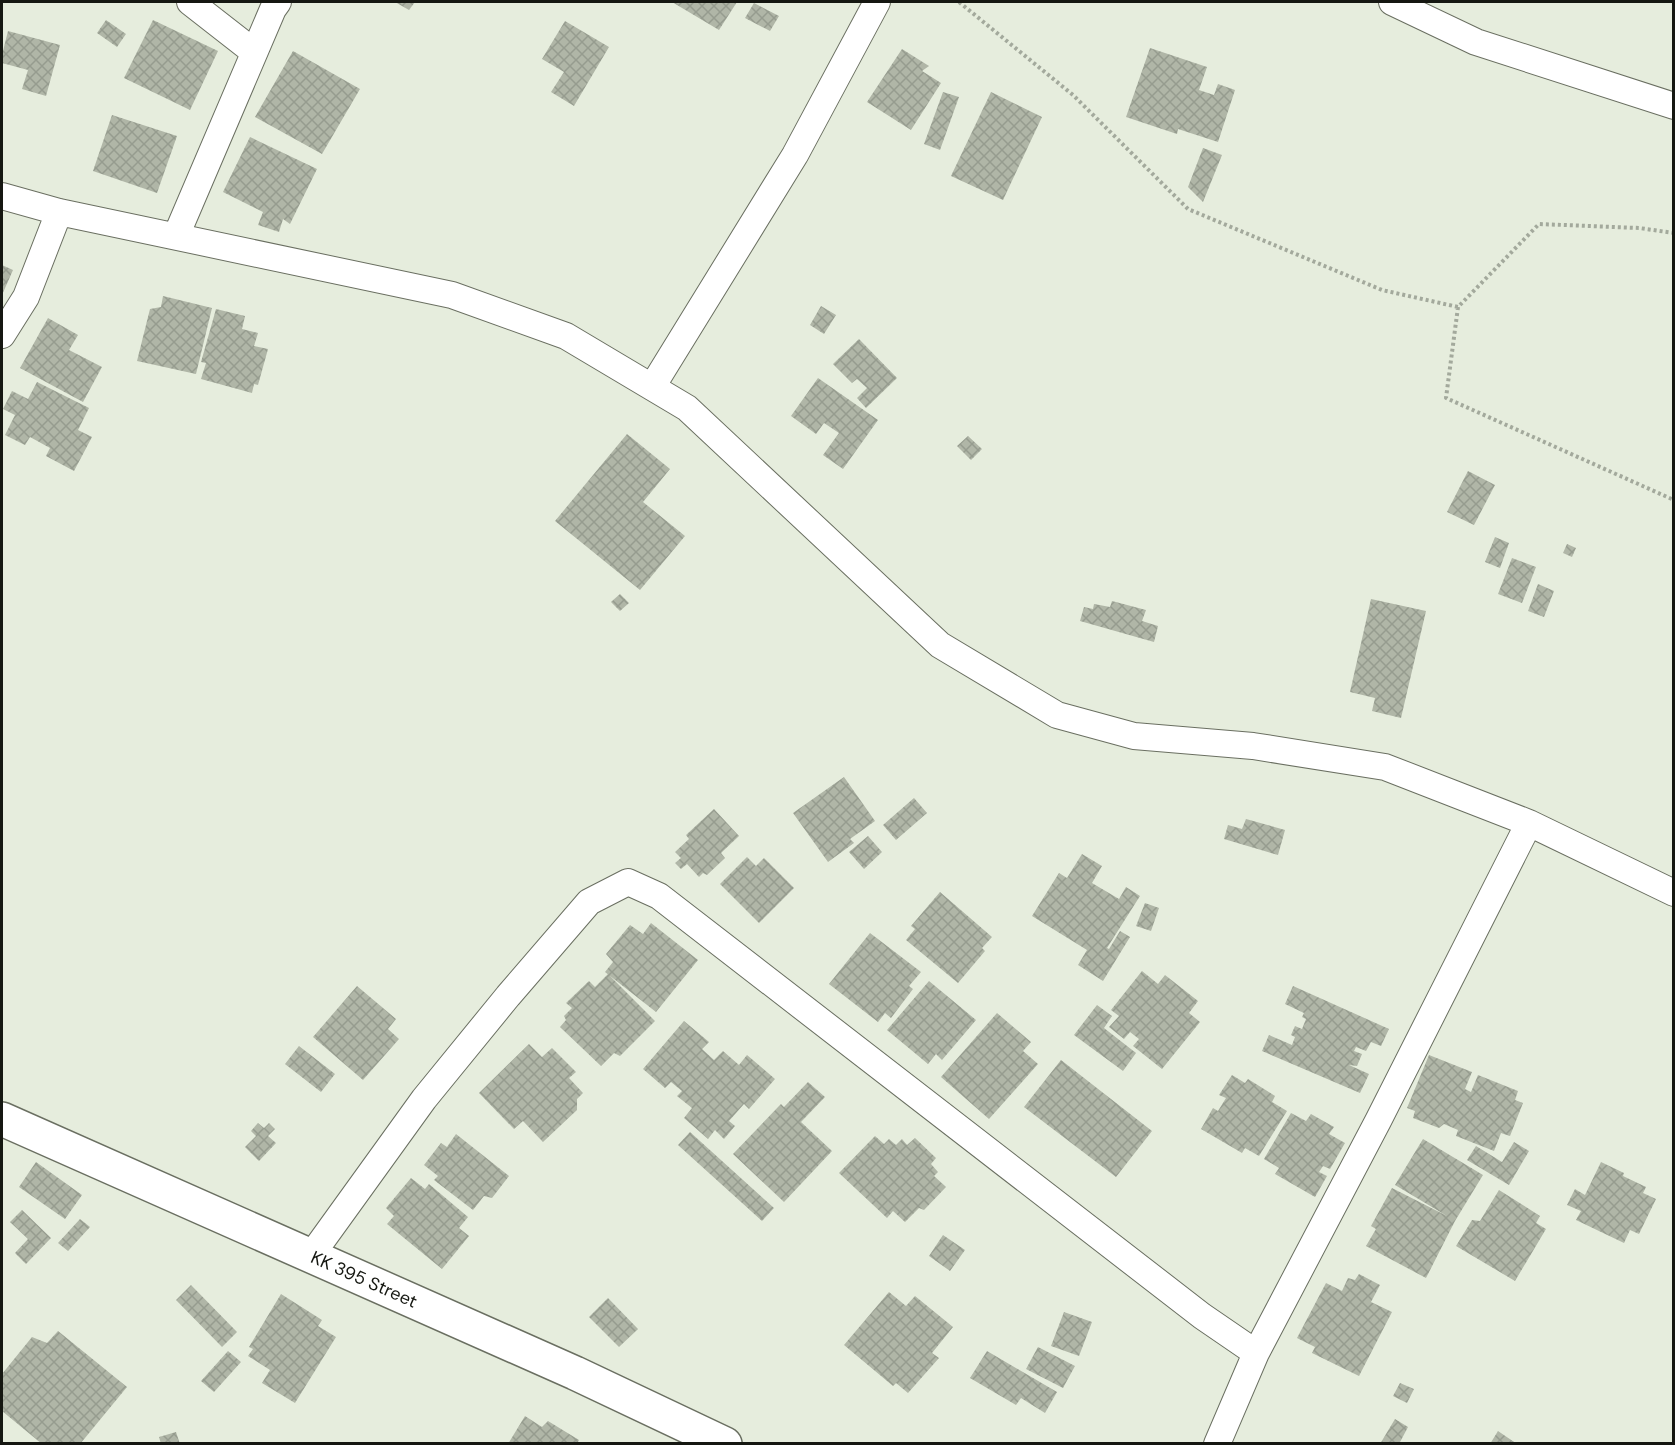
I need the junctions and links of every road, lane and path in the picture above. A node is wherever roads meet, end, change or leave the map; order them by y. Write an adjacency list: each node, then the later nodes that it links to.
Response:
1 (190, 2): 6 (street)
2 (278, 2): 6 (street)
3 (877, 2): 14 (street)
4 (959, 2): 12 (path)
5 (1392, 2): 7 (street)
6 (254, 52): 11 (street)
7 (1674, 106)
8 (2, 196): 9 (street)
9 (59, 212): 11 (street); 13 (street)
10 (1674, 232): 12 (path)
11 (176, 236): 14 (street)
12 (1458, 307): 15 (path)
13 (2, 335)
14 (652, 387): 16 (street)
15 (1674, 500)
16 (1529, 823): 17 (street); 20 (street)
17 (1674, 894)
18 (2, 1119): 19 (street, KK 395 Street)
19 (310, 1257): 20 (street); 21 (street, KK 395 Street)
20 (1257, 1353): 22 (street)
21 (725, 1443)
22 (1217, 1443)

